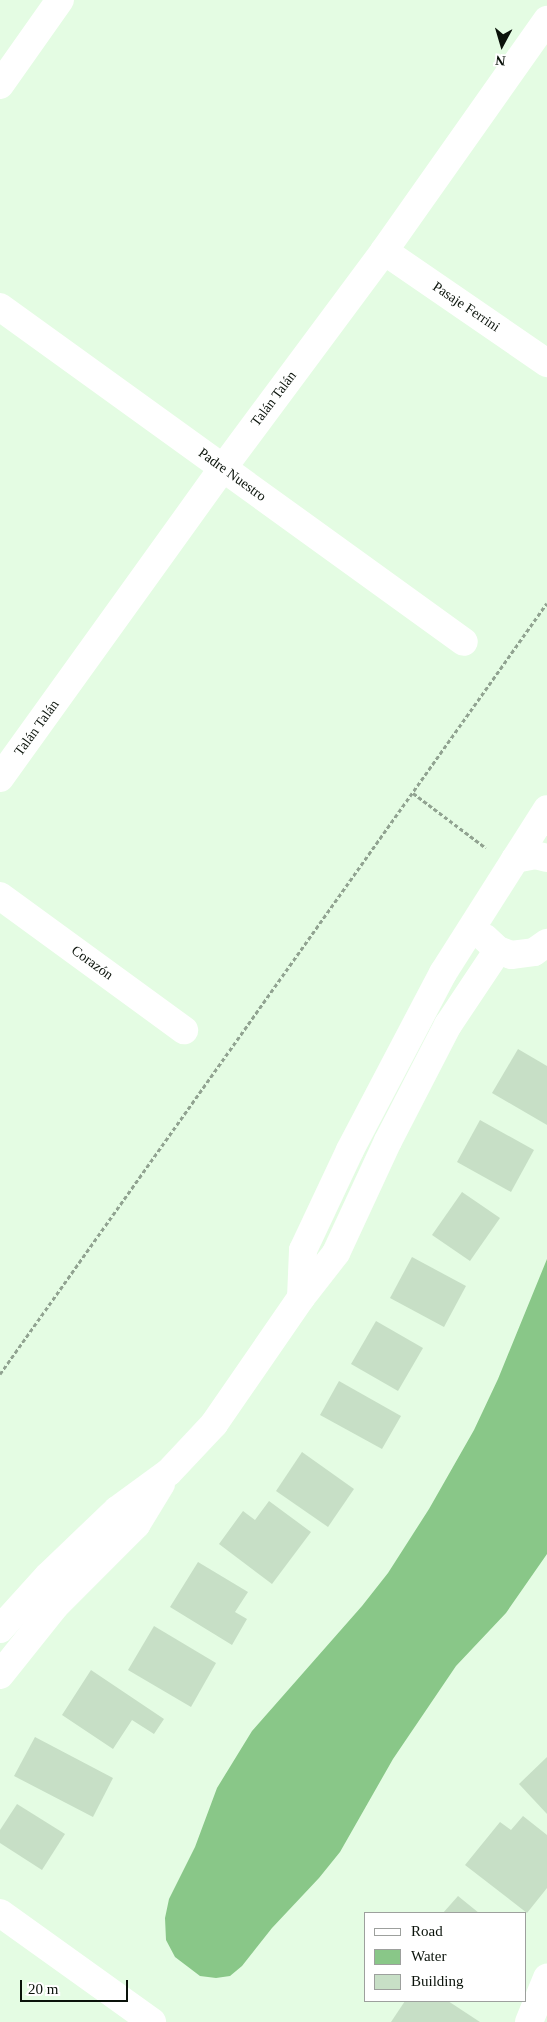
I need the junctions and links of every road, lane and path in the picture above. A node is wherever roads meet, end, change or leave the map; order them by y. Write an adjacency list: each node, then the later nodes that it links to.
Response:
1 (60, 0): 5 (street)
2 (542, 0): 3 (street)
3 (547, 4)
4 (547, 20): 6 (street, Talán Talán)
5 (0, 85)
6 (384, 251): 8 (street, Pasaje Ferrini); 9 (street, Talán Talán)
7 (0, 307): 9 (street, Padre Nuestro)
8 (547, 363)
9 (223, 468): 11 (street, Padre Nuestro); 12 (street, Talán Talán)
10 (547, 603): 13 (path)
11 (464, 642)
12 (0, 778)
13 (413, 793): 16 (path); 23 (path)
14 (547, 809): 16 (street)
15 (547, 858): 16 (street)
16 (513, 862): 18 (street)
17 (0, 896): 21 (street, Corazón)
18 (479, 916): 20 (street); 22 (street)
19 (543, 948): 20 (street)
20 (498, 950): 22 (street)
21 (184, 1030)
22 (301, 1298): 24 (street)
23 (0, 1374)
24 (169, 1472): 25 (street); 26 (street)
25 (0, 1629)
26 (0, 1675)
27 (0, 1913): 29 (street)
28 (547, 1978): 30 (street)
29 (152, 2022)
30 (528, 2022)

